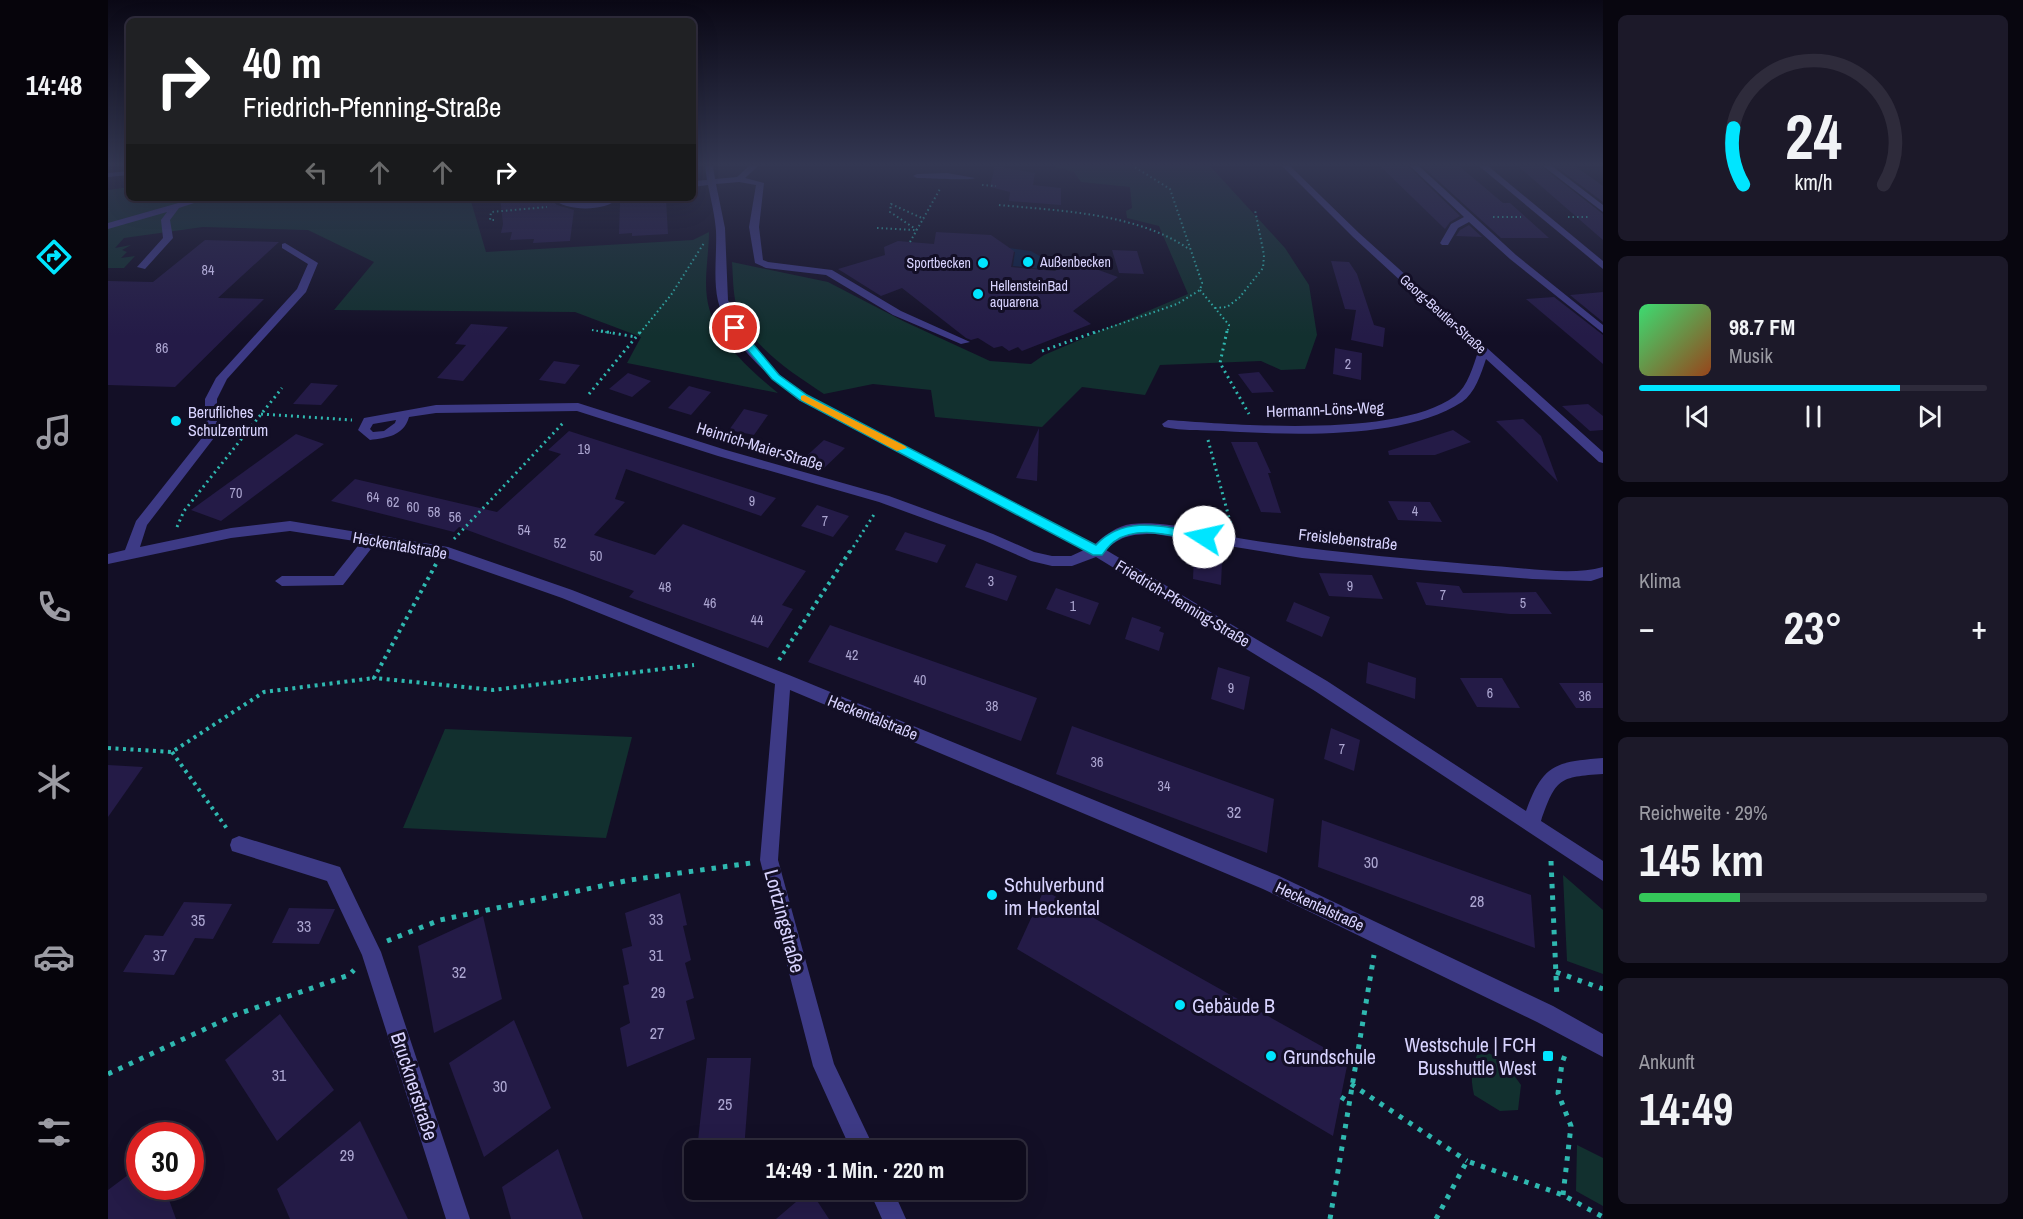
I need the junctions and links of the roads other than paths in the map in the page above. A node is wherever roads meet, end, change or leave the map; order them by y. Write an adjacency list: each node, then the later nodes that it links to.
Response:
1 (165, 223): 11 (street)
2 (719, 223): 21 (street, Friedrich-Pfenning-Straße)
3 (755, 223): 13 (street)
4 (1344, 223): 16 (street, Georg-Beutler-Straße)
5 (1457, 223): 8 (street)
6 (1477, 223): 14 (street)
7 (1551, 223): 10 (street)
8 (1445, 243)
9 (285, 246): 22 (street)
10 (1603, 266)
11 (142, 267)
12 (932, 313): 13 (street)
13 (916, 320): 15 (street)
14 (1603, 330)
15 (965, 342)
16 (1484, 351): 18 (street, Hermann-Löns-Weg); 19 (street, Georg-Beutler-Straße)
17 (368, 421): 21 (street, Heinrich-Maier-Straße)
18 (1168, 424)
19 (1603, 459)
20 (371, 539): 22 (street, Heckentalstraße); 25 (street); 26 (street, Heckentalstraße)
21 (1097, 551): 24 (street, Freislebenstraße); 28 (street, Friedrich-Pfenning-Straße)
22 (130, 553): 23 (street, Heckentalstraße)
23 (108, 559)
24 (1603, 572)
25 (282, 582)
26 (776, 677): 31 (street, Heckentalstraße); 32 (street, Lortzingstraße)
27 (1603, 766): 28 (street)
28 (1532, 824): 30 (street, Friedrich-Pfenning-Straße)
29 (239, 845): 34 (street, Brucknerstraße)
30 (1603, 872)
31 (1603, 1046)
32 (858, 1140)
33 (885, 1200): 35 (street)
34 (458, 1219)
35 (894, 1219)

